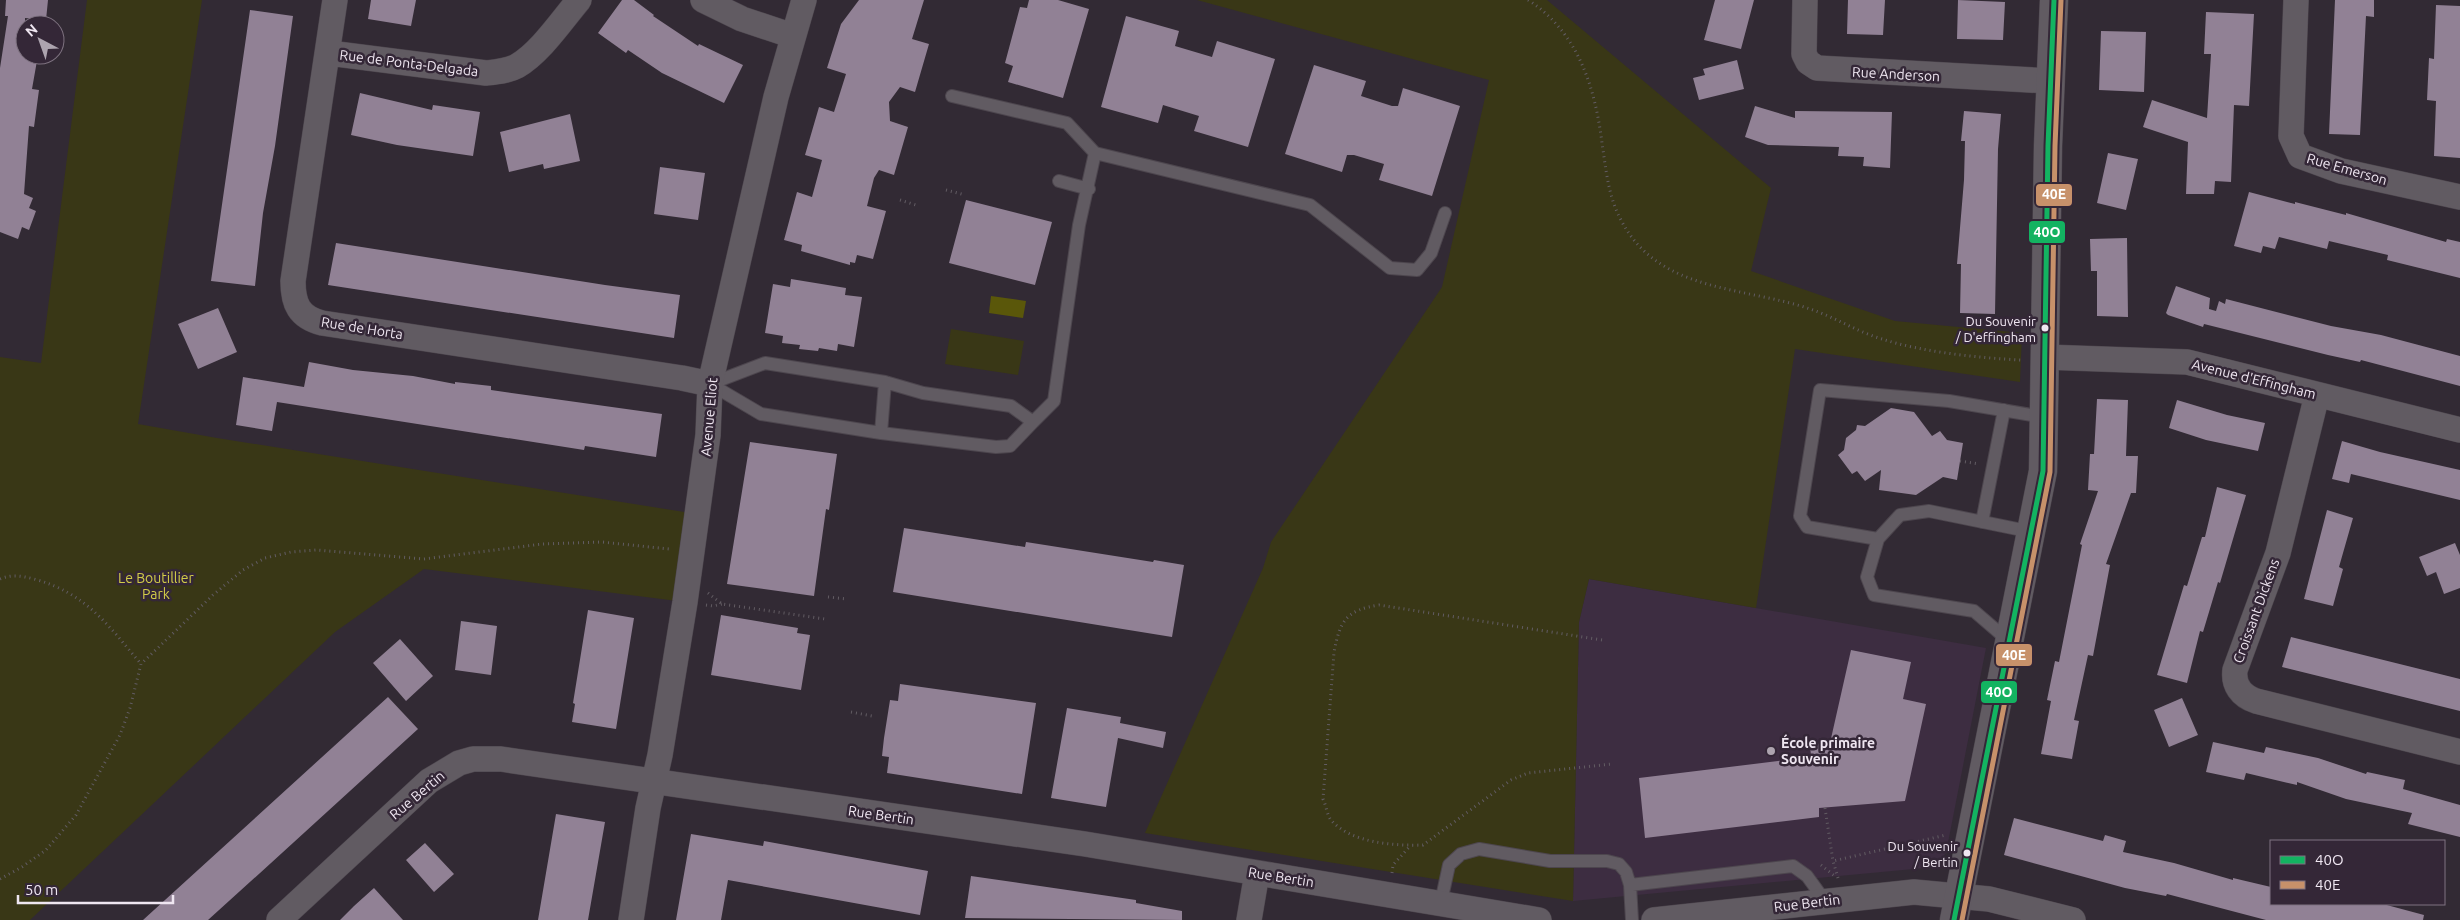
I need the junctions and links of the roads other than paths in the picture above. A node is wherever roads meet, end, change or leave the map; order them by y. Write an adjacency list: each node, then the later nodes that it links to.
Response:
1 (336, 0): 9 (street, Rue de Horta)
2 (579, 0): 9 (street, Rue de Ponta-Delgada)
3 (703, 0): 8 (street)
4 (804, 0): 8 (street, Avenue Eliot)
5 (1805, 0): 10 (street, Rue Anderson)
6 (2054, 0): 10 (street)
7 (2296, 0): 15 (street, Rue Emerson)
8 (793, 36): 19 (street, Avenue Eliot)
9 (329, 53): 19 (street, Rue de Horta)
10 (2050, 81): 17 (street)
11 (952, 96): 12 (lane)
12 (1095, 153): 14 (lane); 16 (lane)
13 (1059, 181): 14 (lane)
14 (1089, 189): 23 (lane)
15 (2460, 197)
16 (1445, 213)
17 (2034, 359): 20 (street, Avenue d'Effingham); 22 (street)
18 (885, 382): 19 (lane); 23 (lane); 25 (lane)
19 (710, 384): 25 (lane); 31 (street, Avenue Eliot)
20 (2317, 395): 24 (street, Avenue d'Effingham); 30 (street, Croissant Dickens)
21 (2004, 410): 22 (lane); 26 (lane); 28 (lane)
22 (2043, 417): 27 (street)
23 (1033, 422): 25 (lane)
24 (2460, 430)
25 (881, 432)
26 (1982, 522): 27 (lane); 28 (lane)
27 (2032, 532): 29 (street)
28 (1878, 539): 29 (lane)
29 (2010, 642): 36 (street)
30 (2460, 752)
31 (653, 782): 32 (street, Rue Bertin); 38 (street, Rue Bertin); 39 (street, Avenue Eliot)
32 (1257, 873): 35 (street, Rue Bertin); 40 (street)
33 (1630, 885): 34 (lane); 35 (lane); 42 (lane)
34 (1825, 900): 36 (street, Rue Bertin); 37 (street, Rue Bertin)
35 (1440, 902): 41 (street, Rue Bertin)
36 (1957, 907): 44 (street, Rue Bertin)
37 (1743, 915): 43 (street, Rue Bertin)
38 (279, 920)
39 (631, 920)
40 (1249, 920)
41 (1539, 920)
42 (1632, 920)
43 (1654, 920)
44 (2073, 920)

